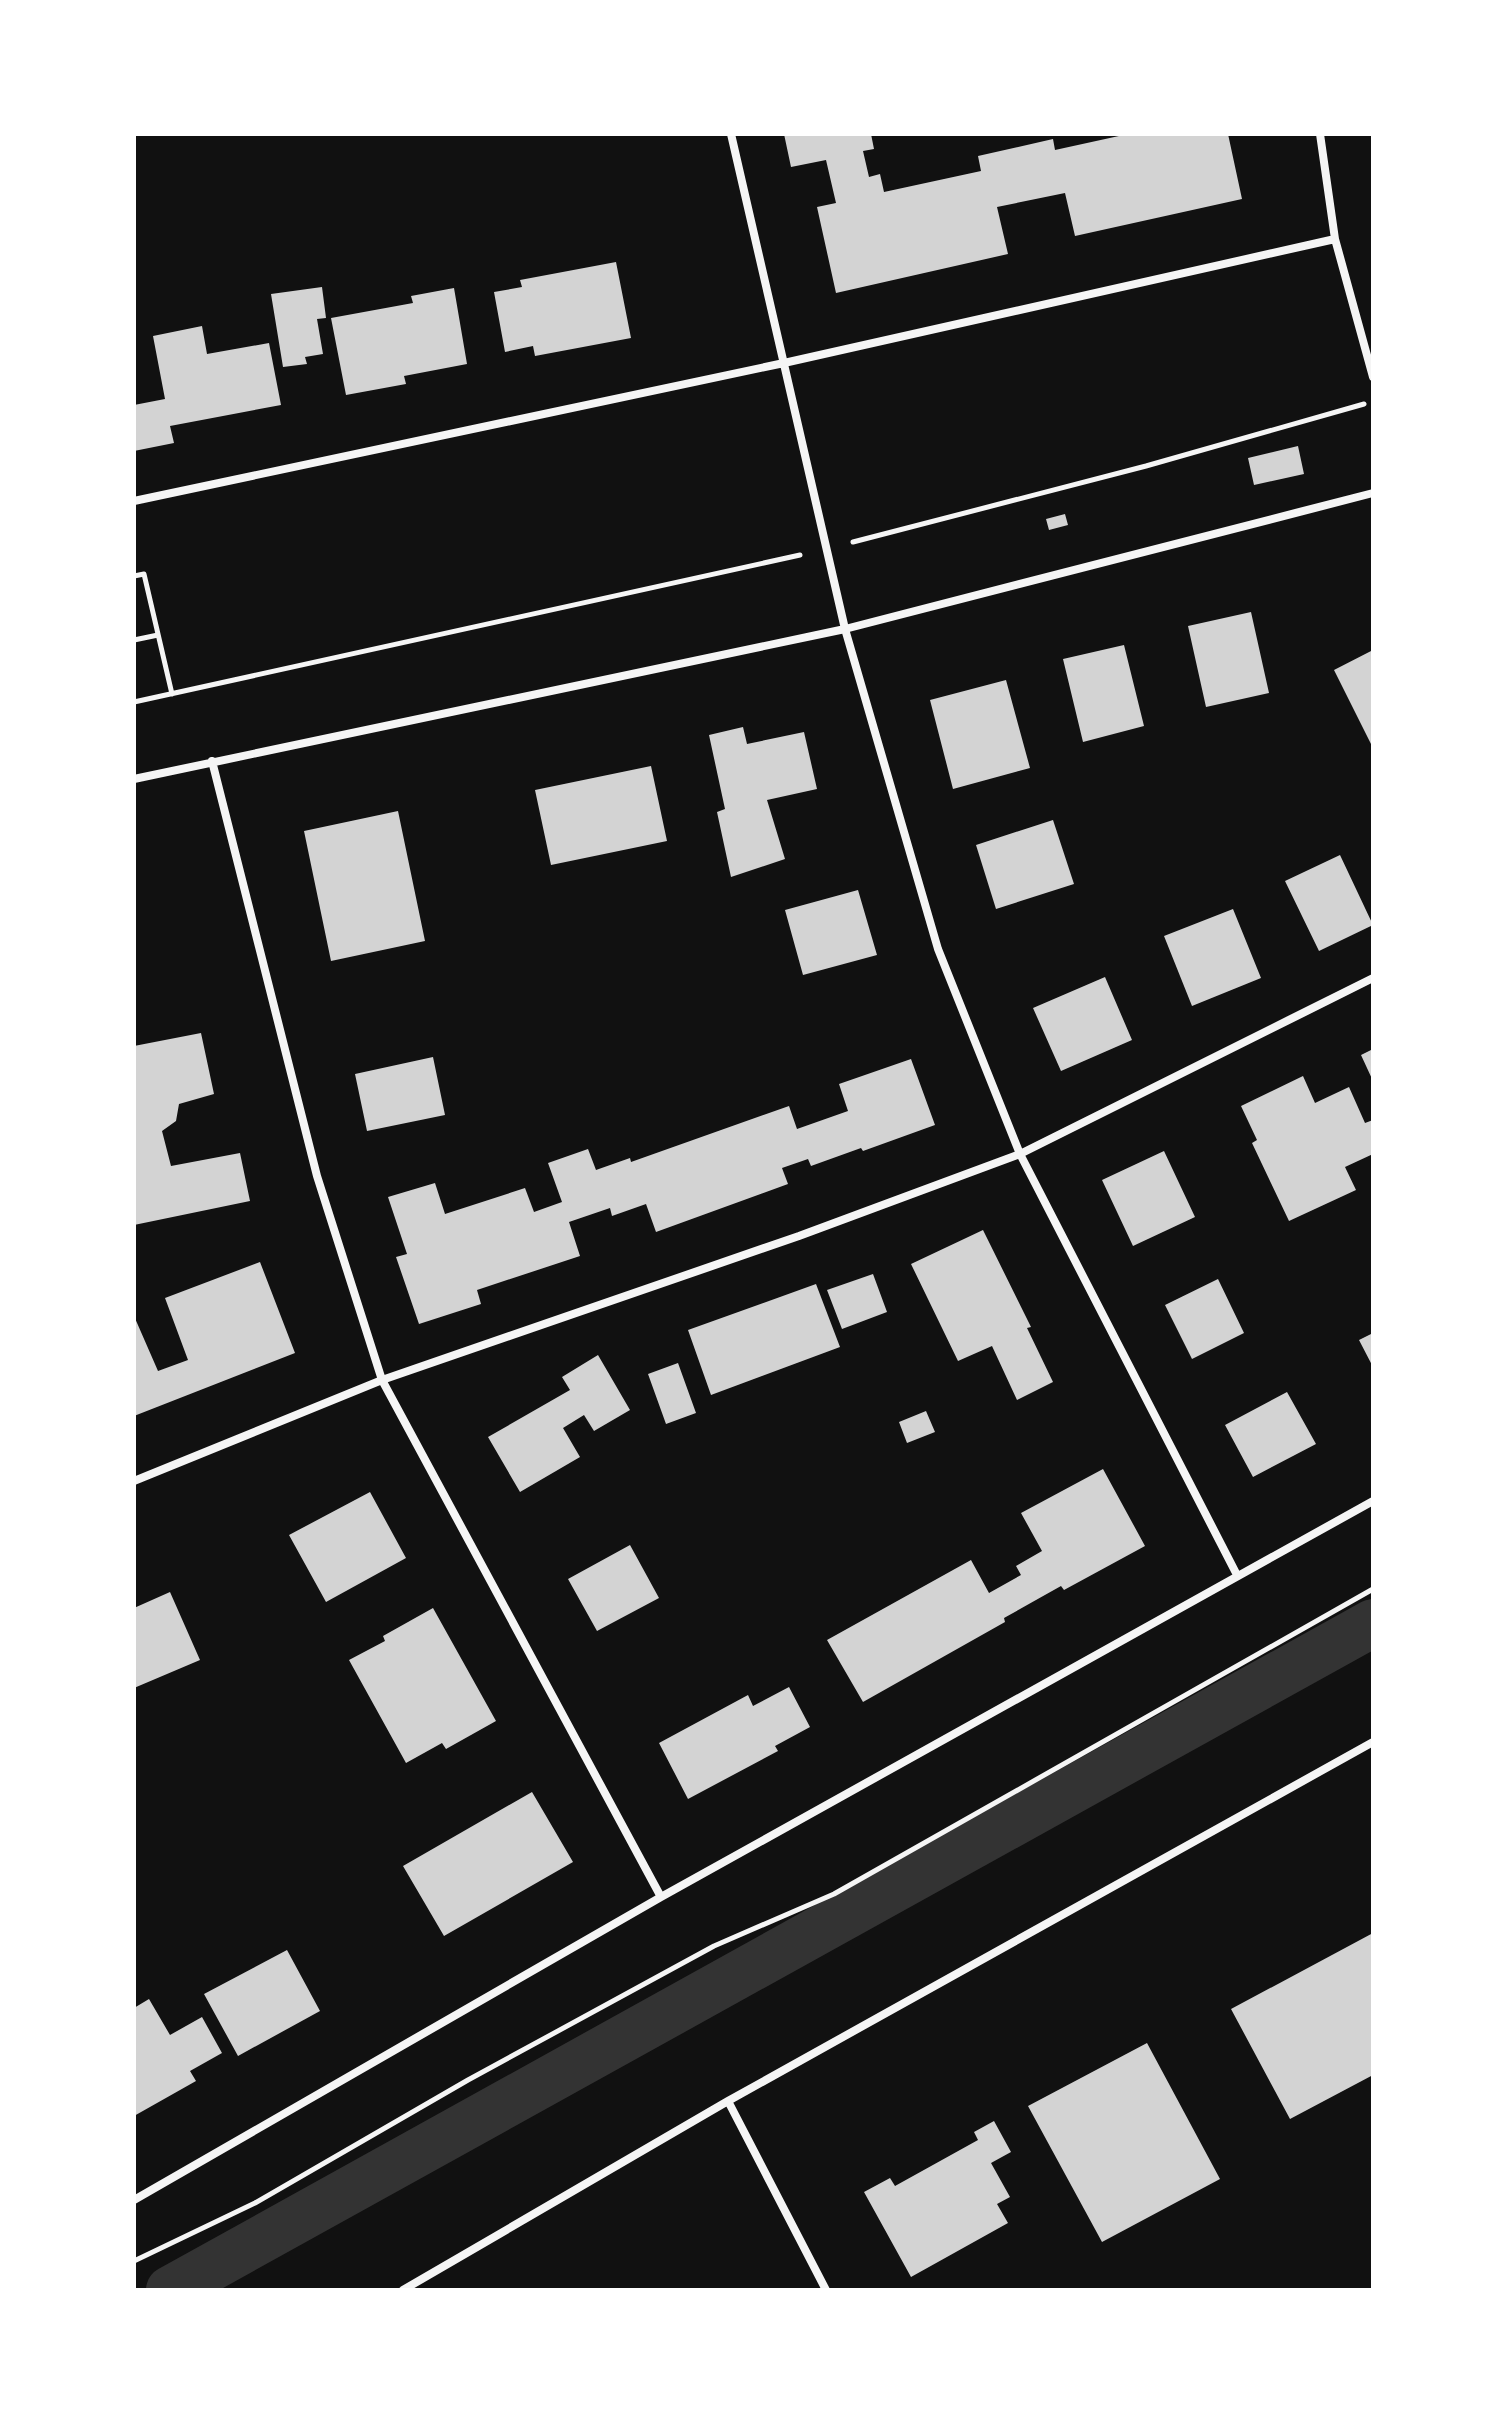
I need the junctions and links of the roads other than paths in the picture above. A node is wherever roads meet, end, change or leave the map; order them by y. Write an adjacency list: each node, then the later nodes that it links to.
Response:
1 (731, 134): 4 (street)
2 (1320, 134): 3 (street)
3 (1335, 239): 4 (street); 5 (street)
4 (784, 363): 7 (street); 8 (street)
5 (1373, 377)
6 (1373, 493): 8 (street)
7 (134, 501)
8 (845, 629): 9 (street); 12 (street)
9 (212, 761): 10 (street); 13 (street)
10 (134, 779)
11 (1373, 978): 12 (street)
12 (1020, 1154): 13 (street); 16 (street)
13 (382, 1380): 14 (street); 18 (street)
14 (134, 1481)
15 (1373, 1501): 16 (street)
16 (1237, 1575): 18 (street)
17 (1373, 1742): 19 (street)
18 (661, 1897): 20 (street)
19 (728, 2101): 21 (street); 22 (street)
20 (134, 2200)
21 (403, 2290)
22 (826, 2290)

